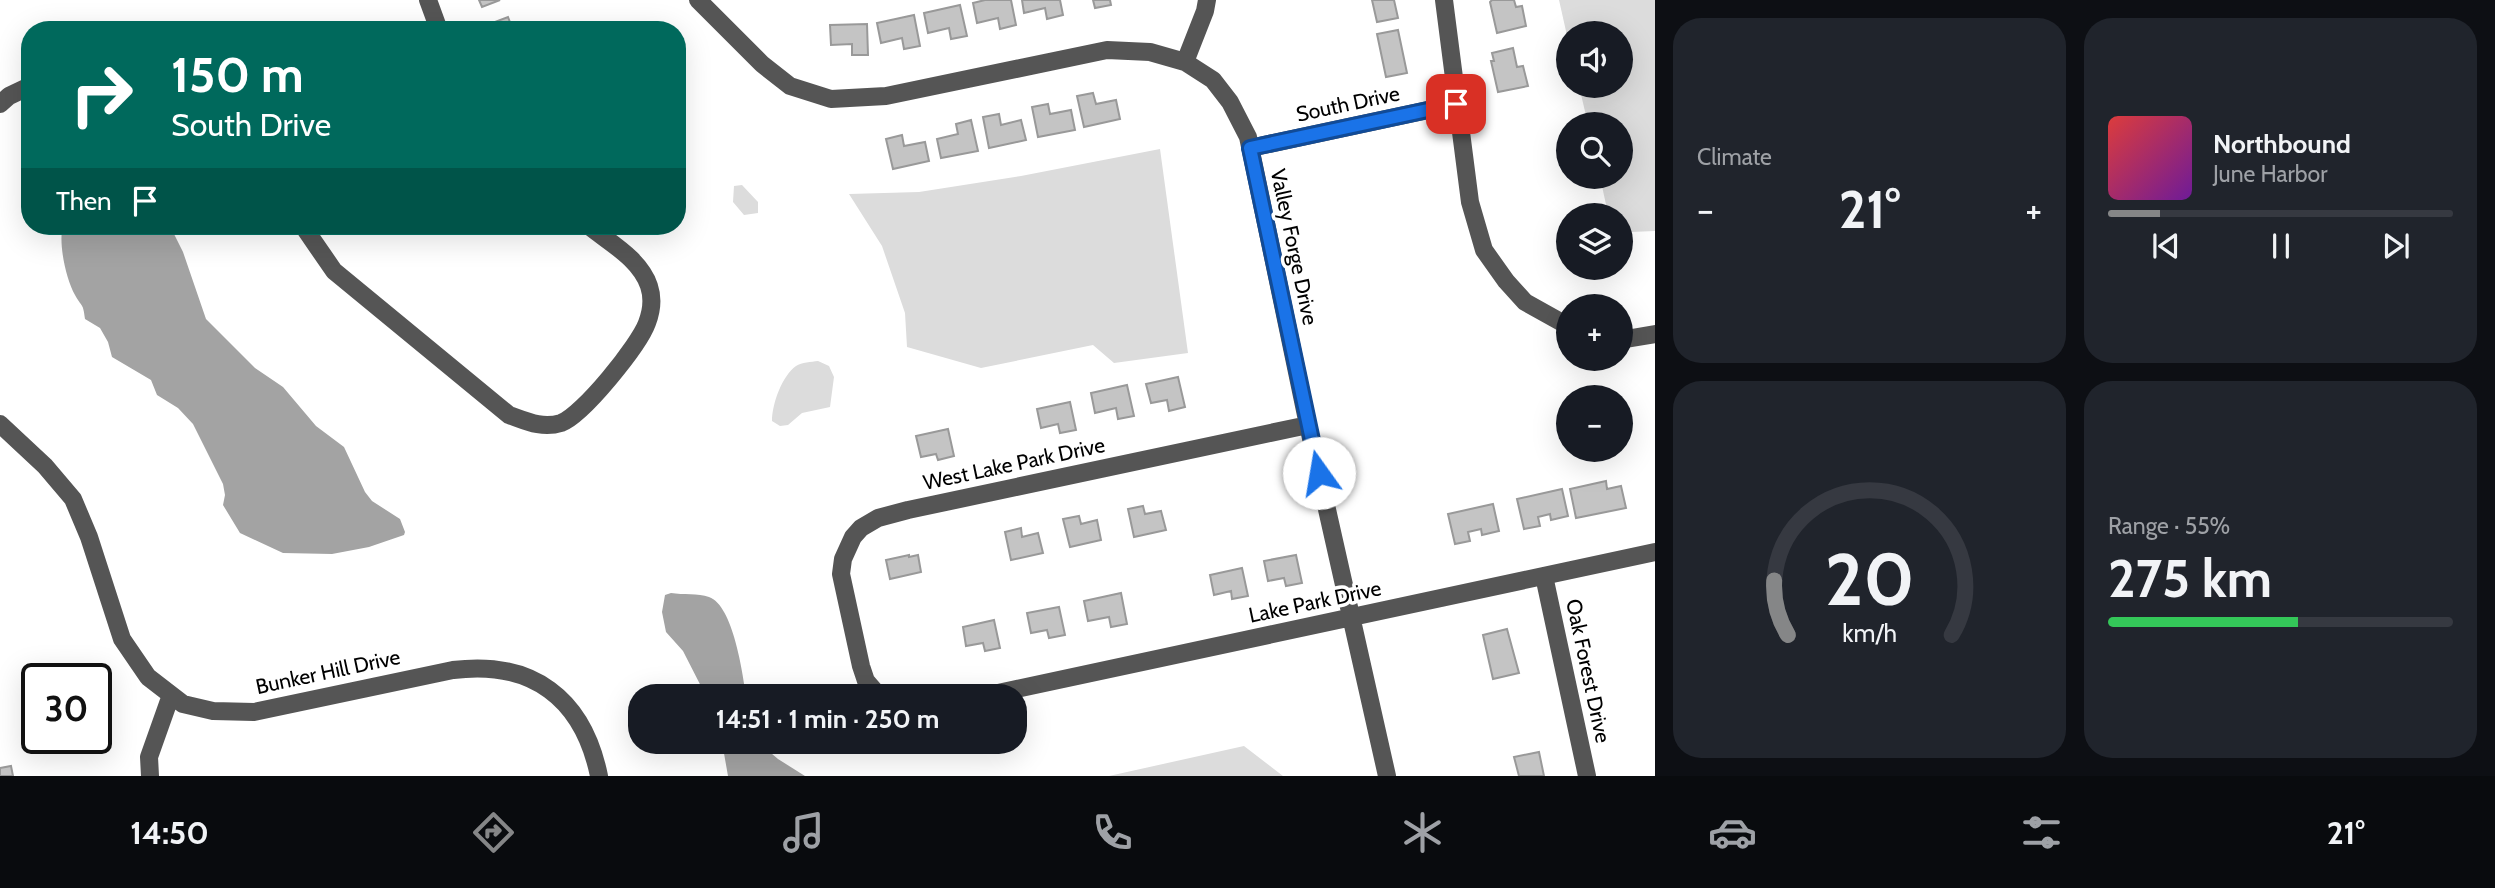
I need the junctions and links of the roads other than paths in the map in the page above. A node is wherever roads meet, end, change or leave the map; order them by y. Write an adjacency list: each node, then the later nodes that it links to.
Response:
1 (428, 0): 5 (street)
2 (698, 0): 6 (street, Valley Forge Drive)
3 (1207, 0): 6 (street)
4 (1444, 0): 9 (street)
5 (436, 21)
6 (1185, 62): 10 (street, Valley Forge Drive)
7 (21, 91): 8 (street)
8 (1, 101)
9 (1456, 104): 10 (street, South Drive); 13 (street)
10 (1250, 148): 17 (street, Valley Forge Drive)
11 (309, 235): 12 (street)
12 (600, 235)
13 (1556, 319)
14 (1655, 334): 15 (street)
15 (1633, 338)
16 (0, 424): 23 (street, Bunker Hill Drive)
17 (1308, 425): 20 (street, Valley Forge Drive); 21 (street, West Lake Park Drive)
18 (1655, 552): 19 (street, Lake Park Drive)
19 (1544, 576): 20 (street, Lake Park Drive); 27 (street, Oak Forest Drive)
20 (1352, 617): 22 (street, Lake Park Drive); 26 (street, Valley Forge Drive)
21 (869, 684)
22 (1027, 687)
23 (171, 695): 24 (street); 25 (street, Bunker Hill Drive)
24 (150, 776)
25 (599, 776)
26 (1387, 776)
27 (1587, 776)

